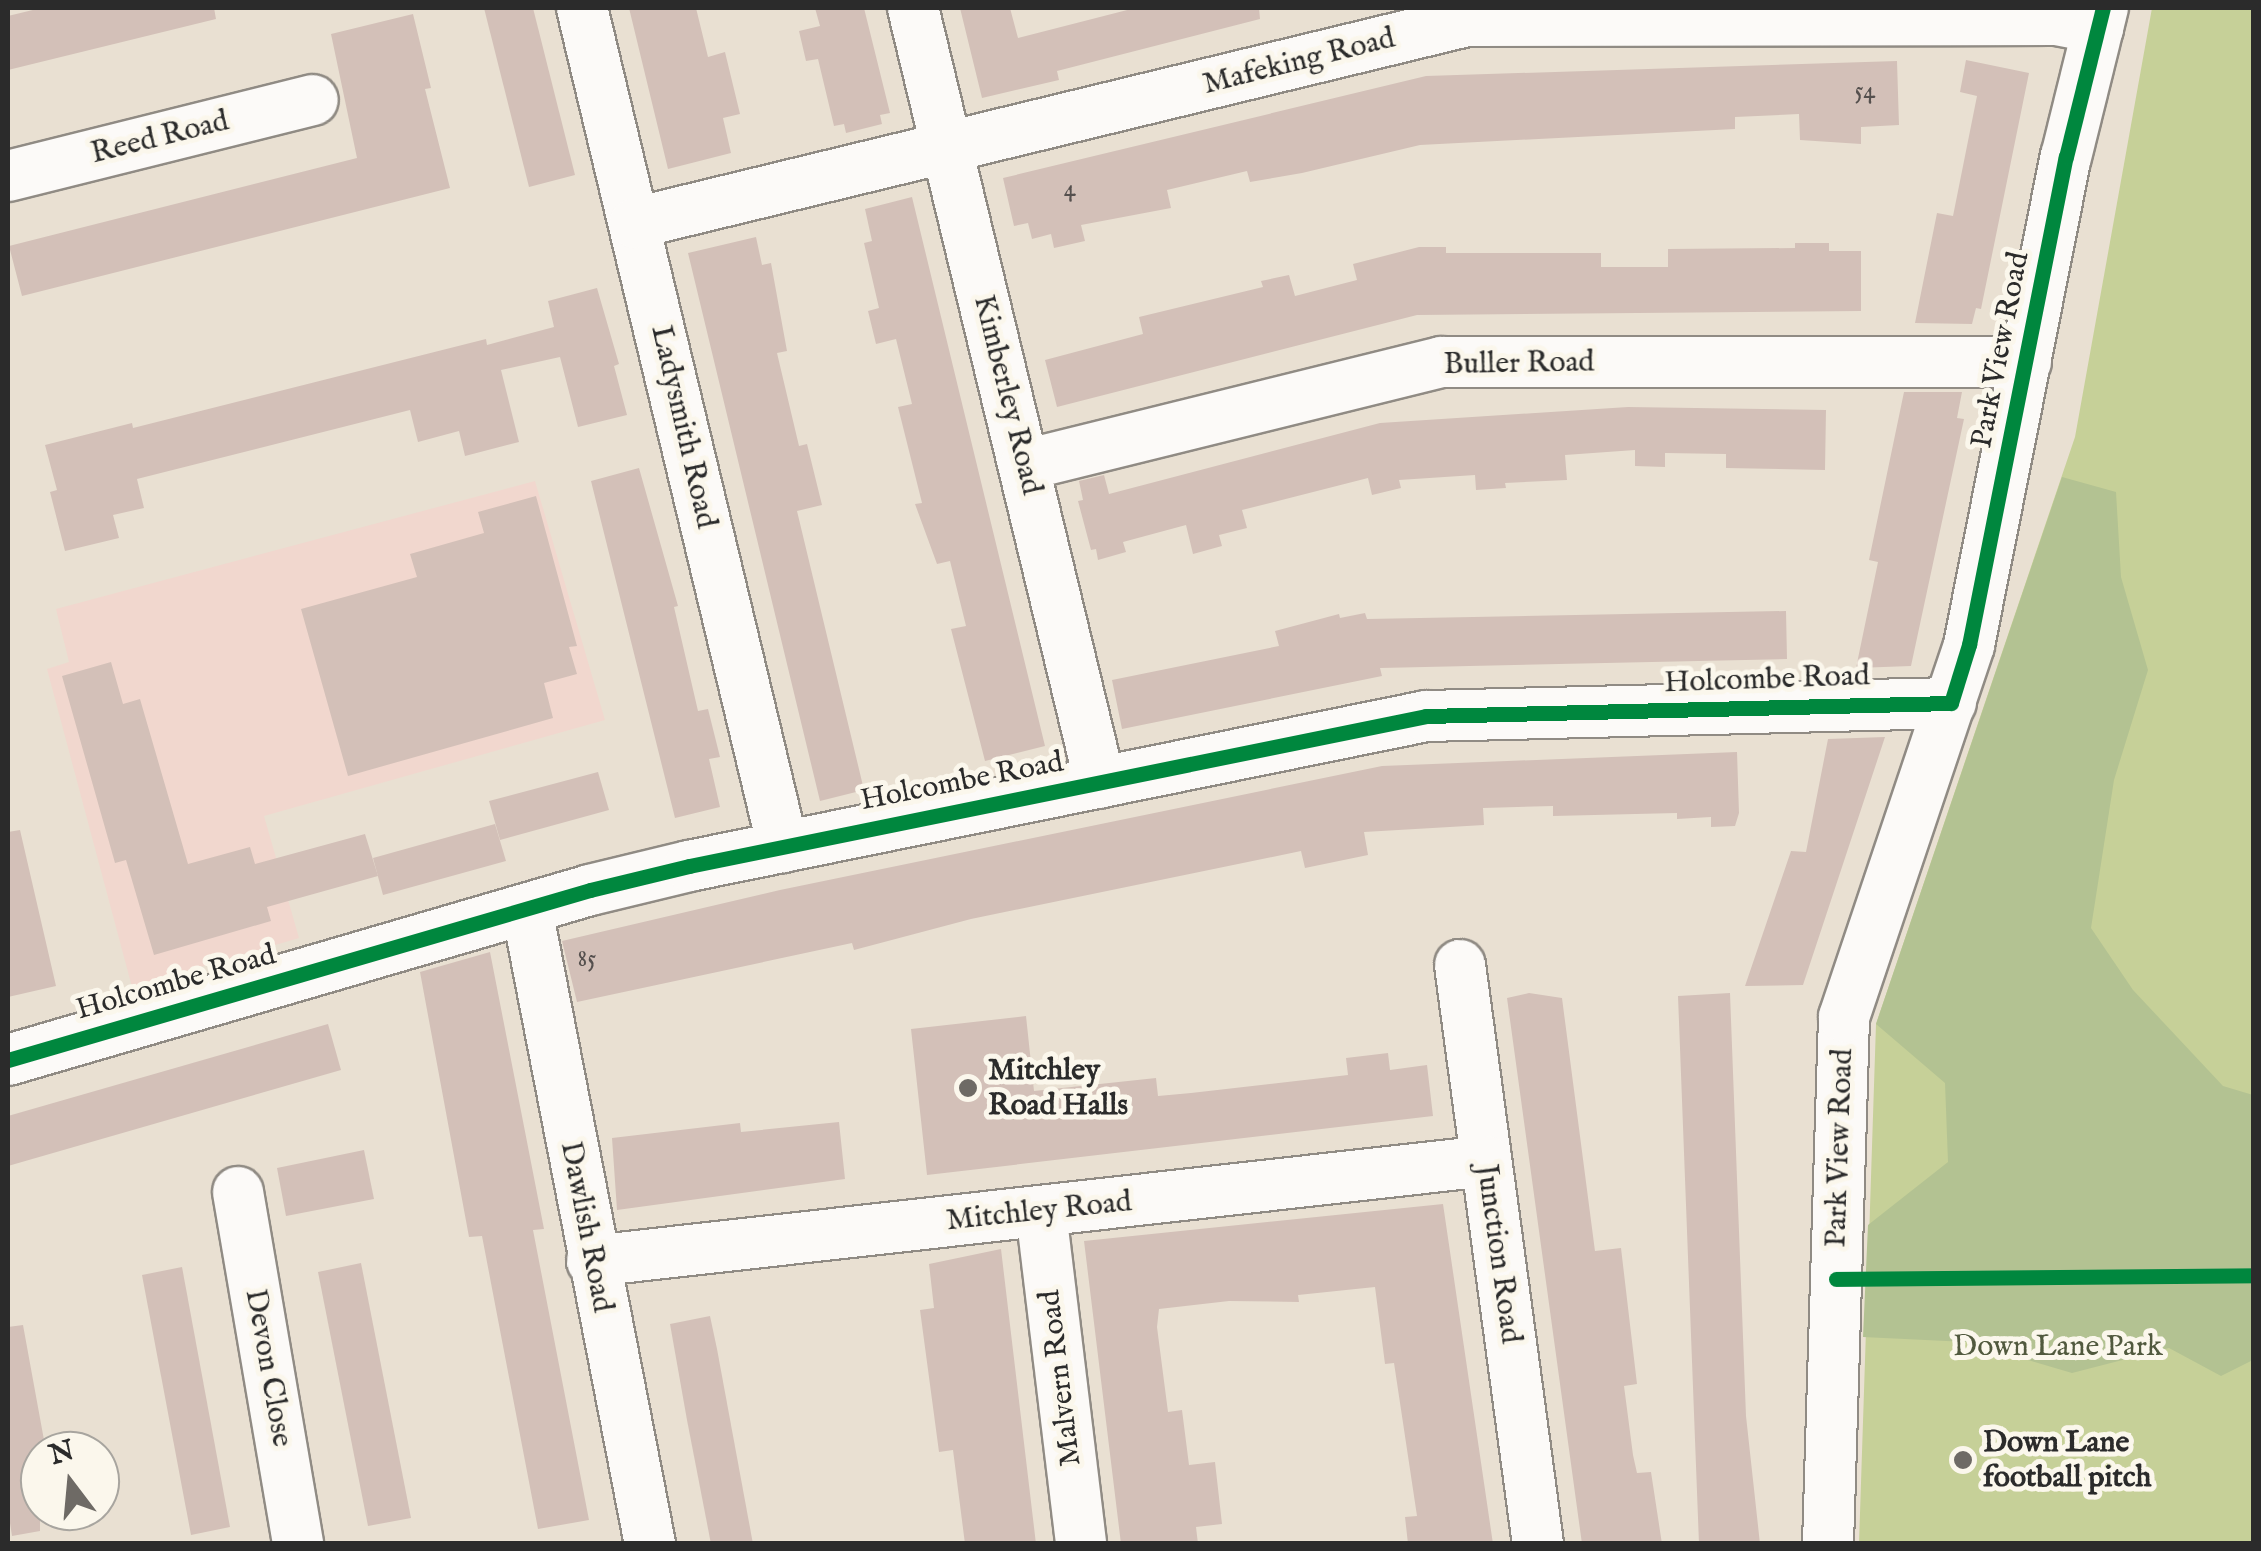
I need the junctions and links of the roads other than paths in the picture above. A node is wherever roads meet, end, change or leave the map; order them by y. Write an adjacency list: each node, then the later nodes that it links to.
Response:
1 (582, 8): 7 (street, Ladysmith Road)
2 (913, 8): 5 (street, Kimberley Road)
3 (2100, 18): 5 (street, Mafeking Road); 8 (street, Park View Road)
4 (313, 100): 6 (street, Reed Road)
5 (947, 146): 7 (street, Mafeking Road); 9 (street, Kimberley Road)
6 (8, 176)
7 (634, 223): 12 (street, Ladysmith Road)
8 (2026, 362): 9 (street, Buller Road); 10 (street, Park View Road)
9 (1025, 465): 11 (street, Kimberley Road)
10 (1951, 702): 11 (street, Holcombe Road); 24 (street, Park View Road)
11 (1100, 782): 12 (street, Holcombe Road)
12 (782, 847): 13 (street, Holcombe Road)
13 (526, 910): 15 (street, Holcombe Road); 19 (street, Dawlish Road)
14 (1460, 965): 16 (street, Junction Road)
15 (8, 1060)
16 (1486, 1161): 18 (street, Mitchley Road); 23 (street, Junction Road)
17 (238, 1192): 20 (street, Devon Close)
18 (1042, 1212): 19 (street, Mitchley Road); 22 (street, Malvern Road)
19 (592, 1261): 21 (street, Dawlish Road)
20 (298, 1544)
21 (650, 1544)
22 (1081, 1544)
23 (1538, 1544)
24 (1828, 1544)

